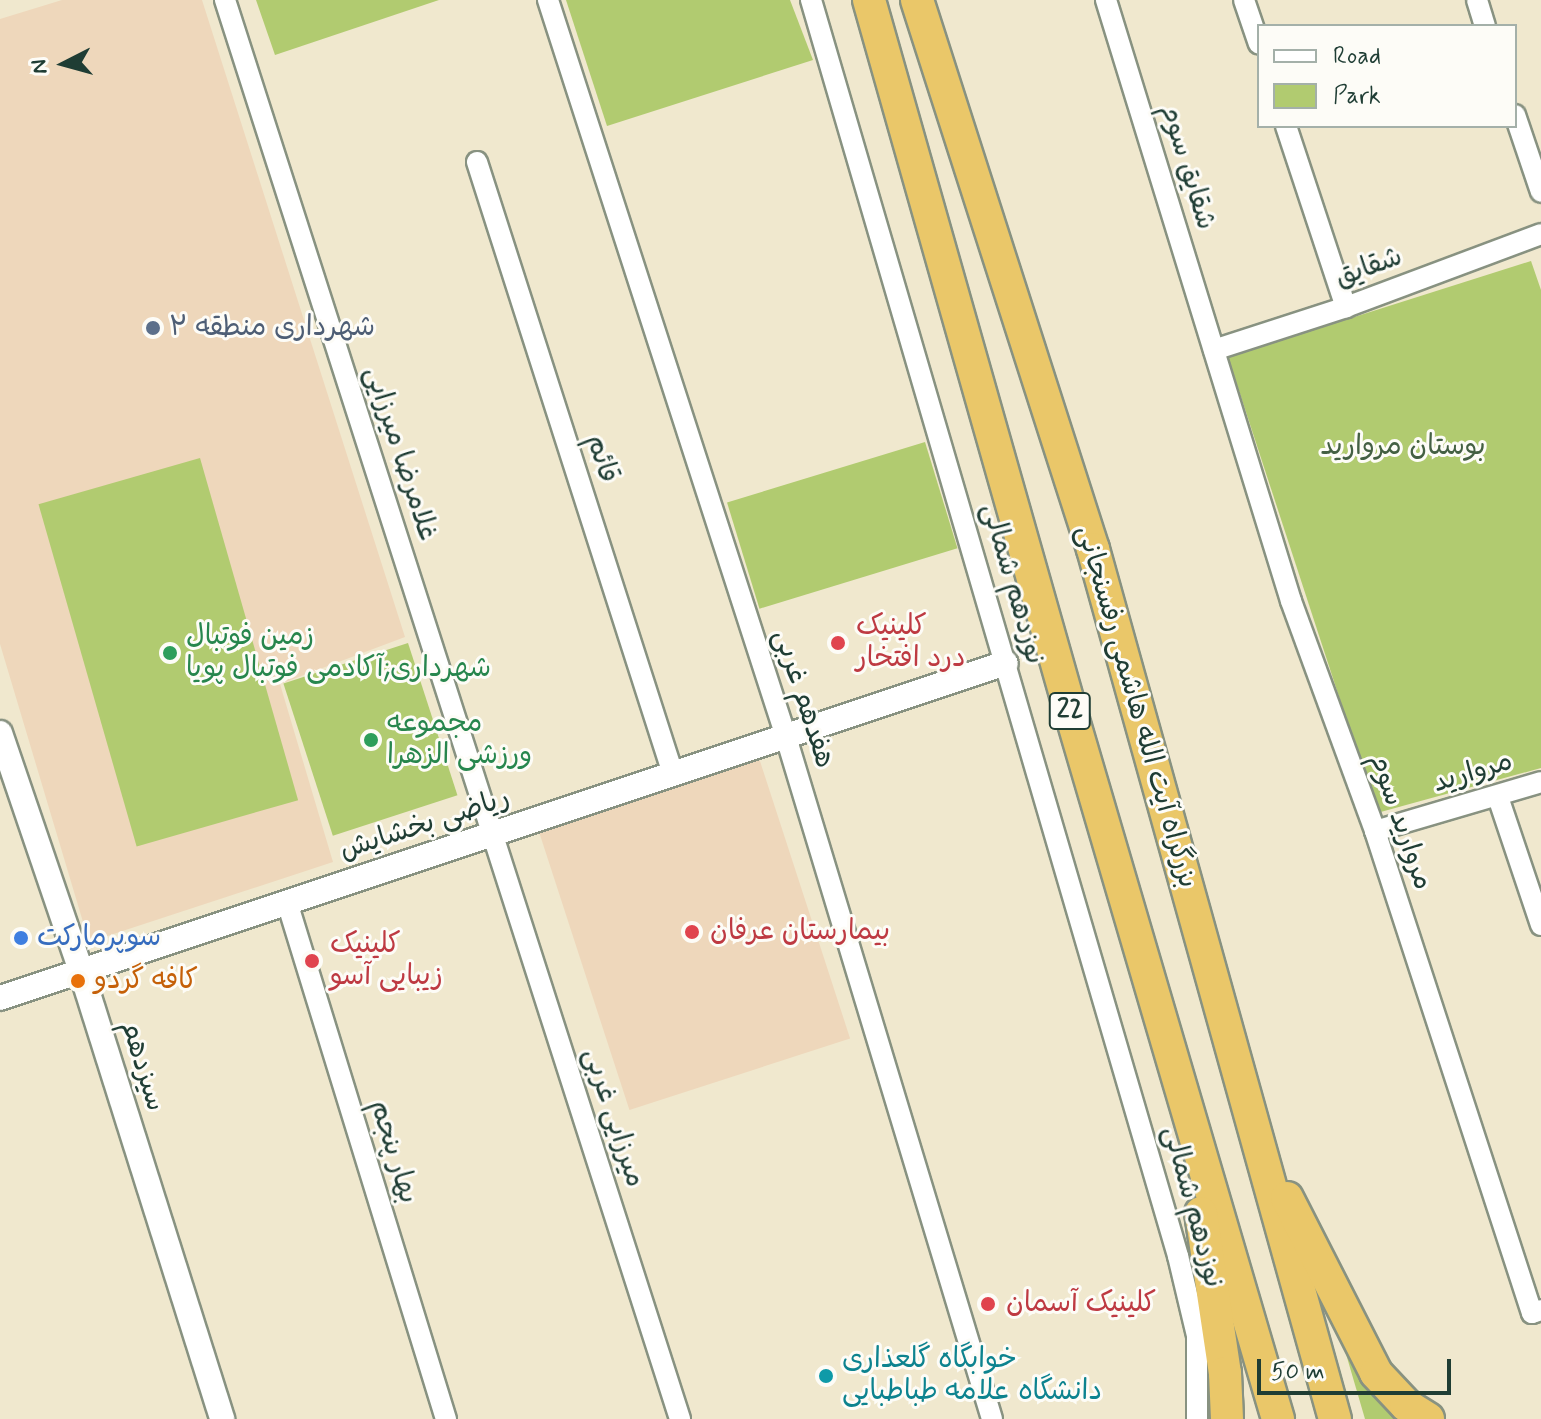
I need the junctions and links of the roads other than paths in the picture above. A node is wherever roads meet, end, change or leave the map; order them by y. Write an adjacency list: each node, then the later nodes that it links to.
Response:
1 (225, 0): 27 (street, غلامرضا میرزایی)
2 (548, 0): 22 (street, هفدهم غربی)
3 (811, 0): 20 (street, نوزدهم شمالی)
4 (844, 0): 12 (highway)
5 (869, 0): 12 (highway, 22)
6 (917, 0): 33 (highway, بزرگراه آیت الله هاشمی رفسنجانی / 22)
7 (1106, 0): 19 (street, شقایق سوم)
8 (1244, 0): 11 (street)
9 (1477, 0): 10 (street)
10 (1484, 24)
11 (1257, 38)
12 (891, 73): 32 (highway, 22)
13 (1517, 121): 16 (street)
14 (1287, 128): 18 (street)
15 (477, 162): 23 (street, قائم)
16 (1541, 192)
17 (1541, 234): 18 (street, شقایق)
18 (1346, 307): 19 (street, شقایق)
19 (1214, 350): 26 (street, مروارید سوم)
20 (1006, 663): 22 (street, ریاضی بخشایش); 39 (street, نوزدهم شمالی)
21 (0, 733): 30 (street, سیزدهم)
22 (786, 737): 23 (street, ریاضی بخشایش); 38 (street, هفدهم غربی)
23 (673, 774): 27 (street, ریاضی بخشایش)
24 (1541, 782): 25 (street, مروارید)
25 (1498, 797): 26 (street, مروارید); 29 (street)
26 (1375, 831): 34 (street, مروارید سوم)
27 (493, 834): 28 (street, ریاضی بخشایش); 37 (street, میرزایی غربی)
28 (287, 902): 30 (street, ریاضی بخشایش); 36 (street, بهار پنجم)
29 (1541, 925)
30 (81, 971): 31 (street, ریاضی بخشایش); 35 (street, سیزدهم)
31 (0, 998)
32 (1185, 1099): 40 (highway); 41 (highway, 22)
33 (1256, 1138): 42 (highway, بزرگراه آیت الله هاشمی رفسنجانی / 22); 43 (highway)
34 (1536, 1312)
35 (222, 1419)
36 (446, 1419)
37 (680, 1419)
38 (992, 1419)
39 (1197, 1419)
40 (1227, 1419)
41 (1278, 1419)
42 (1335, 1419)
43 (1428, 1419)

